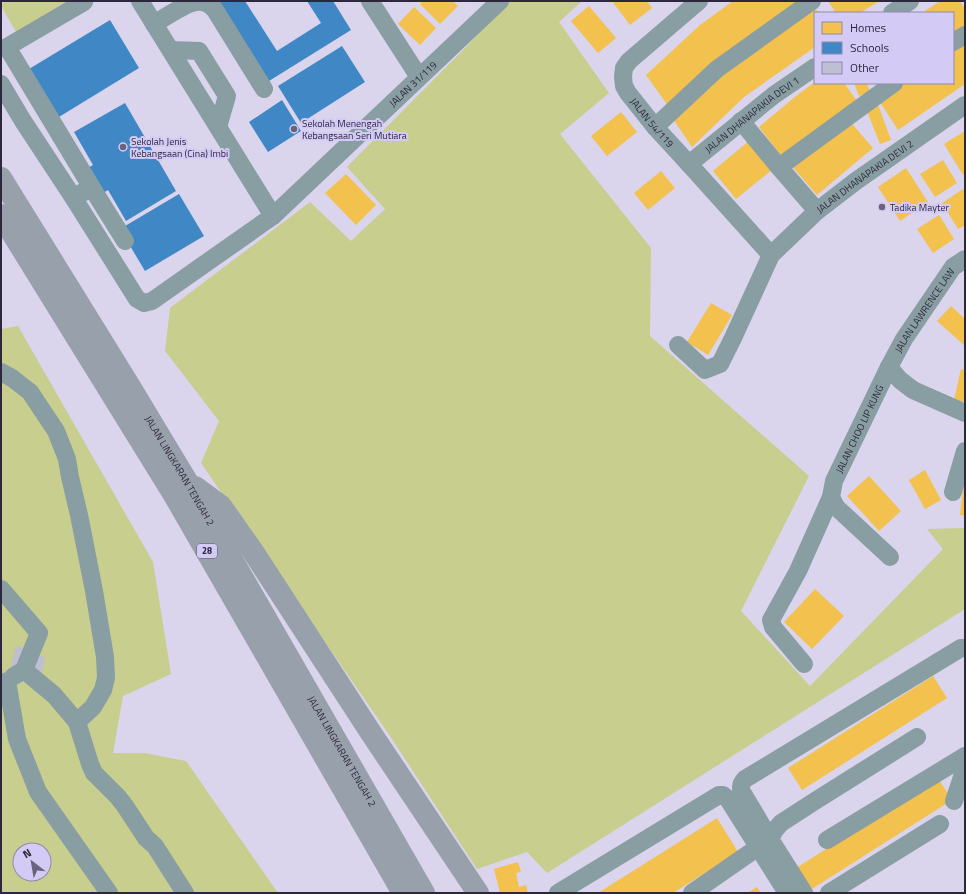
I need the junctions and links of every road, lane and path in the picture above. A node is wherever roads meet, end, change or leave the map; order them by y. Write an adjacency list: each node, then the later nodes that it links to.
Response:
1 (140, 1): 9 (street)
2 (370, 1): 15 (street)
3 (500, 1): 15 (street, JALAN 31/119)
4 (699, 1): 22 (street, JALAN 54/119)
5 (812, 1): 22 (street)
6 (910, 1): 8 (street)
7 (84, 2): 12 (street)
8 (894, 12)
9 (154, 24): 13 (street); 18 (street)
10 (965, 35): 11 (street)
11 (954, 41)
12 (4, 49): 26 (street)
13 (171, 50): 21 (street); 21 (street)
14 (814, 68): 20 (street, JALAN DHANAPAKIA DEVI 1)
15 (419, 77): 30 (street, JALAN 31/119)
16 (1, 84): 27 (street)
17 (893, 84): 24 (street)
18 (264, 89)
19 (965, 105): 28 (street, JALAN DHANAPAKIA DEVI 2)
20 (741, 121): 23 (street, JALAN DHANAPAKIA DEVI 1); 24 (street)
21 (218, 127): 30 (street)
22 (655, 127): 23 (street, JALAN 54/119)
23 (689, 164): 32 (street, JALAN 54/119)
24 (779, 167): 28 (street)
25 (1, 178): 39 (highway, JALAN LINGKARAN TENGAH 2 / 28)
26 (92, 188): 27 (street); 31 (street)
27 (73, 197): 30 (street, JALAN 31/119)
28 (817, 211): 32 (street, JALAN DHANAPAKIA DEVI 2)
29 (1, 214): 58 (highway, JALAN LINGKARAN TENGAH 2 / 28)
30 (273, 216)
31 (125, 242)
32 (771, 255): 34 (street)
33 (965, 259): 35 (street, JALAN LAWRENCE LAW)
34 (678, 345)
35 (889, 367): 37 (street); 41 (street, JALAN CHOO LIP KUNG)
36 (1, 372): 48 (street)
37 (965, 413)
38 (965, 450): 40 (street)
39 (188, 483): 59 (highway, JALAN LINGKARAN TENGAH 2 / 28); 60 (highway)
40 (953, 492)
41 (831, 497): 42 (street); 45 (street, JALAN CHOO LIP KUNG)
42 (890, 557)
43 (1, 589): 46 (street)
44 (965, 648): 55 (street)
45 (804, 664)
46 (24, 670): 47 (street); 48 (street)
47 (4, 683): 56 (street)
48 (77, 722): 57 (street)
49 (917, 736): 55 (street)
50 (965, 756): 54 (street)
51 (965, 768): 52 (street)
52 (954, 801)
53 (940, 824): 65 (street)
54 (827, 840)
55 (764, 844): 61 (street); 62 (street); 63 (street); 64 (street)
56 (109, 893)
57 (185, 893)
58 (403, 893)
59 (424, 893)
60 (478, 893)
61 (558, 893)
62 (692, 893)
63 (787, 893)
64 (804, 893)
65 (830, 893)

